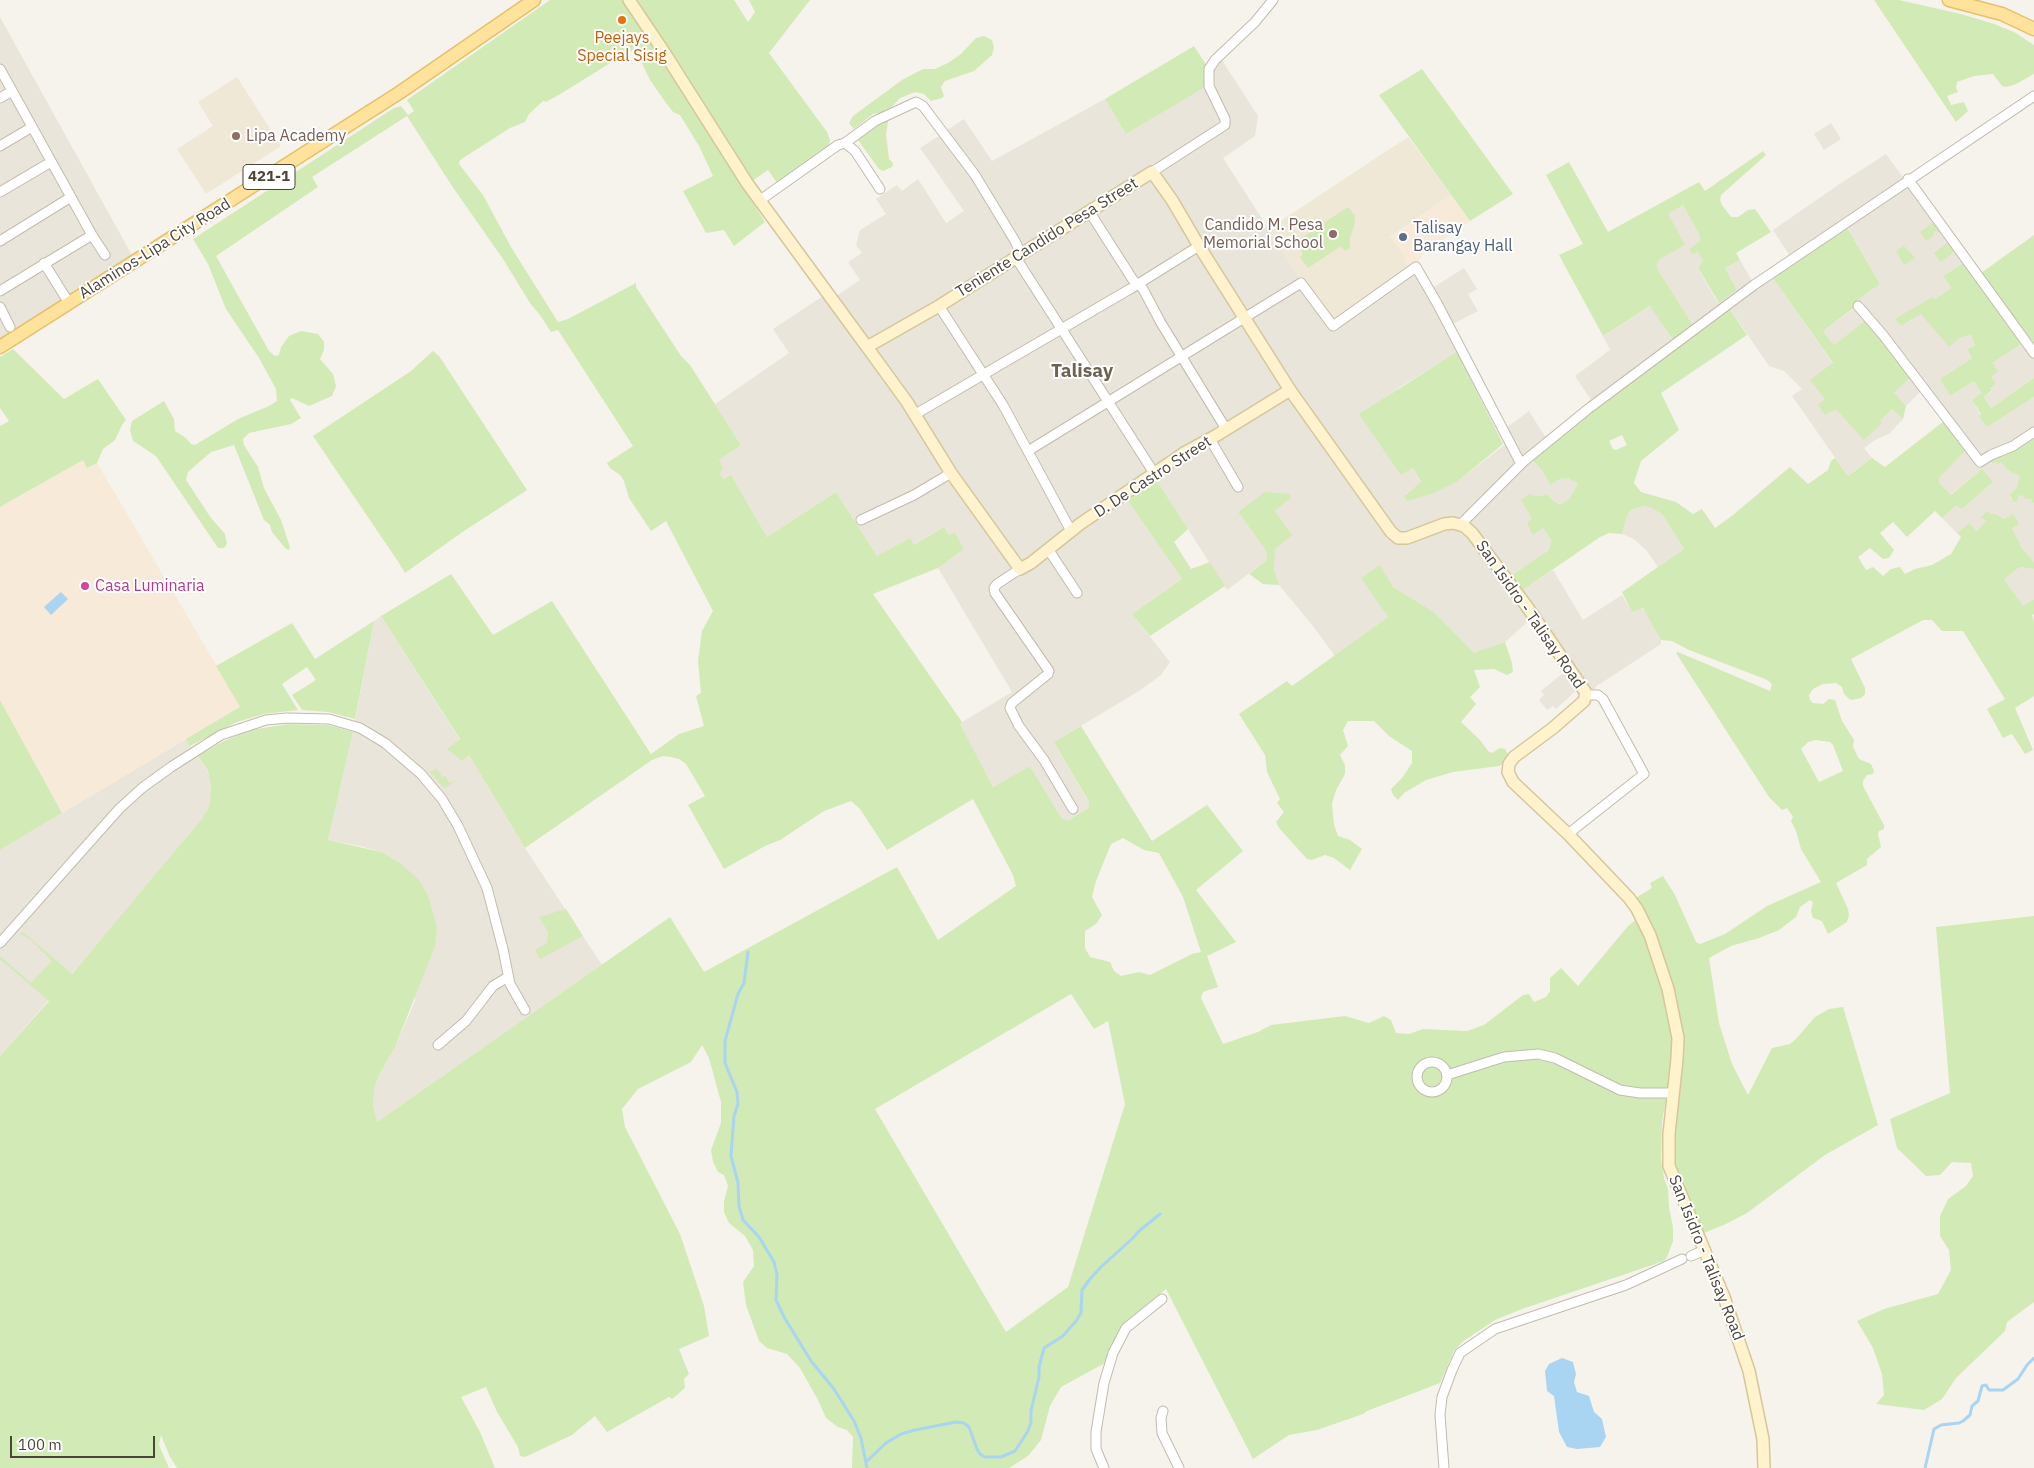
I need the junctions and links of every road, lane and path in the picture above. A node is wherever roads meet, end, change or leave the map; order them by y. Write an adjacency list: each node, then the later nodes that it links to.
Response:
1 (534, 0): 29 (main road, Alaminos-Lipa City Road / 421-1)
2 (629, 0): 19 (street)
3 (1273, 0): 14 (street)
4 (1949, 0): 5 (main road)
5 (2034, 29)
6 (0, 69): 7 (street)
7 (12, 91): 9 (street); 10 (street)
8 (2034, 96): 15 (street)
9 (0, 98)
10 (32, 127): 12 (street); 13 (street)
11 (845, 143): 16 (street); 19 (street); 25 (street)
12 (0, 146)
13 (51, 162): 17 (street); 18 (street)
14 (1152, 172): 20 (street, Teniente Candido Pesa Street); 23 (street, Teniente Candido Pesa Street)
15 (1908, 180): 38 (street); 48 (street)
16 (880, 189)
17 (0, 192)
18 (71, 197): 21 (street); 22 (street)
19 (759, 201): 37 (street)
20 (1089, 211): 25 (street, Teniente Candido Pesa Street); 27 (street)
21 (92, 235): 24 (street); 26 (street)
22 (0, 241)
23 (1199, 246): 27 (street); 33 (street, Teniente Candido Pesa Street)
24 (105, 255)
25 (1018, 256): 30 (street, Teniente Candido Pesa Street); 35 (street)
26 (44, 263): 28 (street); 29 (street)
27 (1138, 284): 35 (street); 39 (street)
28 (0, 291)
29 (69, 304): 36 (main road, Alaminos-Lipa City Road / 421-1)
30 (939, 306): 37 (street, Teniente Candido Pesa Street); 40 (street)
31 (1858, 306): 45 (street)
32 (0, 307): 34 (street)
33 (1246, 318): 39 (street); 41 (street, Teniente Candido Pesa Street); 48 (street)
34 (10, 327)
35 (1062, 329): 40 (street); 42 (street)
36 (0, 347)
37 (867, 347): 43 (street)
38 (2034, 353)
39 (1182, 357): 42 (street); 44 (street)
40 (983, 374): 43 (street); 47 (street)
41 (1290, 390): 44 (street, D. De Castro Street); 53 (street, Teniente Candido Pesa Street)
42 (1108, 403): 47 (street); 50 (street)
43 (914, 415): 49 (street)
44 (1226, 429): 46 (street, D. De Castro Street)
45 (2034, 432)
46 (1210, 439): 50 (street, D. De Castro Street); 51 (street)
47 (1028, 451): 54 (street)
48 (1520, 464): 53 (street)
49 (951, 473): 52 (street); 56 (street)
50 (1154, 473): 54 (street, D. De Castro Street)
51 (1238, 487)
52 (861, 520)
53 (1461, 524): 58 (street, San Isidro - Talisay Road)
54 (1071, 530): 55 (street, D. De Castro Street)
55 (1048, 549): 56 (street, D. De Castro Street); 57 (street)
56 (1020, 569): 59 (street)
57 (1077, 593)
58 (1587, 695): 60 (street, San Isidro - Talisay Road); 60 (street)
59 (1073, 809)
60 (1568, 834): 66 (street, San Isidro - Talisay Road)
61 (0, 943): 62 (street)
62 (508, 977): 63 (street); 64 (street)
63 (525, 1010)
64 (438, 1045)
65 (1447, 1075): 66 (street)
66 (1672, 1093): 67 (street, San Isidro - Talisay Road)
67 (1705, 1250): 72 (street); 73 (street, San Isidro - Talisay Road)
68 (1162, 1299): 70 (street)
69 (1163, 1410): 71 (street)
70 (1104, 1468)
71 (1179, 1468)
72 (1444, 1468)
73 (1764, 1468)

